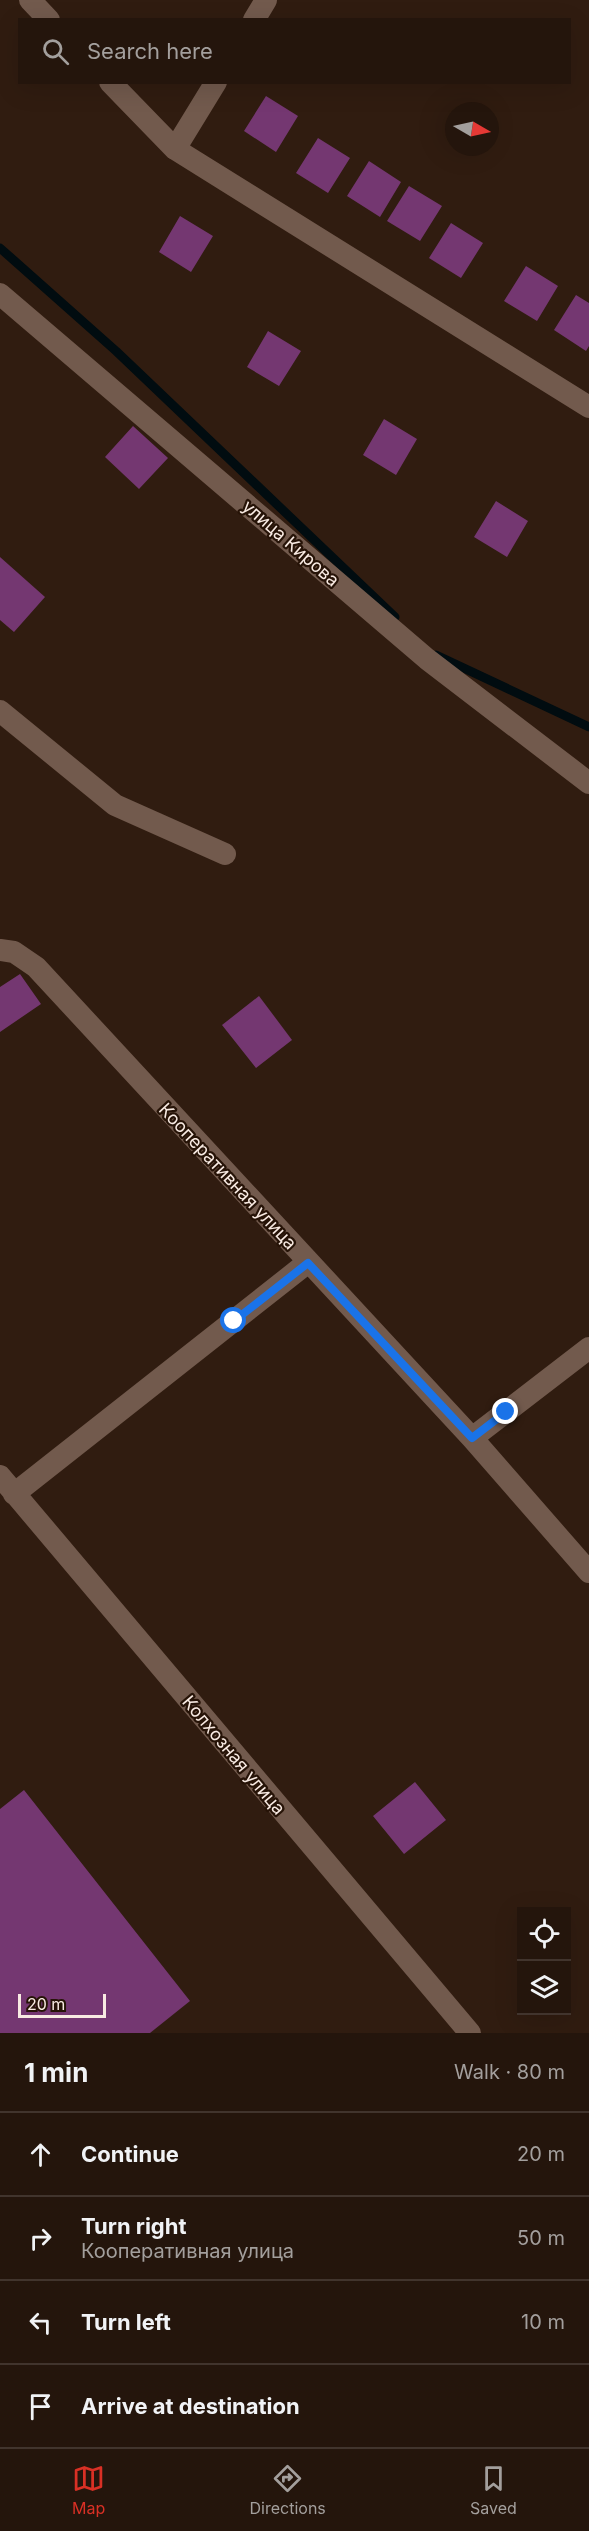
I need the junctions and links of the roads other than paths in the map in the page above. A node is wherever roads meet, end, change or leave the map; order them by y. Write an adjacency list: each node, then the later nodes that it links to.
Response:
1 (30, 0): 3 (street)
2 (266, 0): 4 (street)
3 (47, 18)
4 (255, 18)
5 (112, 84): 7 (street)
6 (215, 84): 7 (street)
7 (175, 149): 9 (street)
8 (0, 294): 11 (street, улица Кирова)
9 (589, 407)
10 (0, 711): 12 (street)
11 (589, 783)
12 (225, 854)
13 (0, 950): 14 (street, Кооперативная улица)
14 (308, 1263): 16 (street, Кооперативная улица); 18 (street)
15 (589, 1348): 16 (street)
16 (472, 1438): 19 (street, Кооперативная улица)
17 (0, 1476): 18 (street, Колхозная улица)
18 (14, 1494): 20 (street, Колхозная улица)
19 (589, 1572)
20 (470, 2033)

